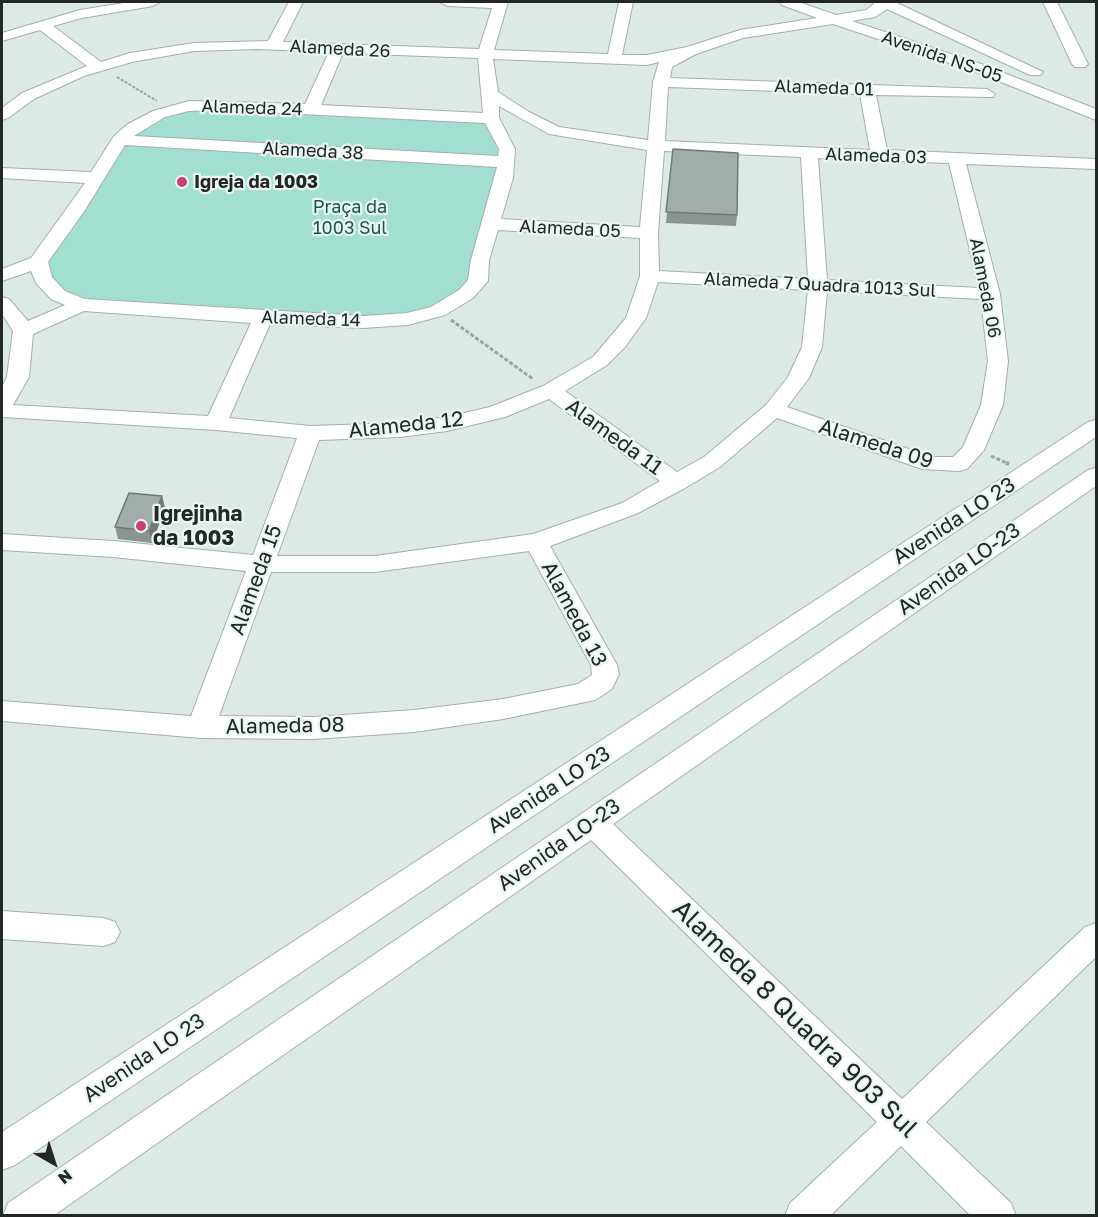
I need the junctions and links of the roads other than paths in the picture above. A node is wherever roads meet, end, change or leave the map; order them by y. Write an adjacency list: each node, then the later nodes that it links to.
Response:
1 (153, 2): 11 (street)
2 (296, 2): 14 (street)
3 (447, 2): 4 (street)
4 (500, 2): 17 (street)
5 (626, 2): 18 (street)
6 (787, 2): 10 (street, Avenida NS-05)
7 (886, 2): 10 (street); 21 (street, Avenida NS-05)
8 (1050, 2): 19 (street)
9 (772, 8): 12 (street)
10 (838, 21): 12 (street); 28 (street, Avenida NS-05)
11 (41, 24): 13 (street); 20 (street)
12 (740, 34): 16 (street)
13 (2, 37)
14 (273, 46): 15 (street, Alameda 26); 20 (street, Alameda 26)
15 (337, 50): 17 (street, Alameda 26); 26 (street)
16 (691, 51): 18 (street, Alameda 26); 22 (street, Alameda 12)
17 (484, 55): 18 (street, Alameda 26); 24 (street)
18 (614, 59)
19 (1080, 64)
20 (98, 67): 27 (street, Alameda 26)
21 (1054, 80)
22 (661, 82): 23 (street, Alameda 01); 33 (street, Alameda 12)
23 (867, 89): 25 (street, Alameda 01); 35 (street)
24 (490, 94): 29 (street); 30 (street)
25 (987, 94)
26 (311, 110): 29 (street, Alameda 24); 31 (street, Alameda 24)
27 (2, 115)
28 (1096, 115)
29 (490, 118): 32 (street)
30 (555, 131): 32 (street); 33 (street, Alameda 03)
31 (120, 140): 32 (street, Alameda 38); 39 (street, Alameda 24)
32 (516, 145): 40 (street, Alameda 14)
33 (655, 146): 34 (street, Alameda 03); 41 (street, Alameda 12)
34 (809, 154): 35 (street, Alameda 03); 45 (street)
35 (879, 155): 36 (street, Alameda 03)
36 (957, 160): 37 (street, Alameda 03); 46 (street, Alameda 06)
37 (1096, 164)
38 (2, 173): 39 (street)
39 (97, 178): 42 (street, Alameda 24)
40 (491, 224): 41 (street, Alameda 05); 49 (street, Alameda 14)
41 (649, 233): 44 (street, Alameda 12)
42 (38, 262): 43 (street); 48 (street, Alameda 14)
43 (2, 275)
44 (650, 276): 45 (street, Alameda 7 Quadra 1013 Sul); 51 (street, Alameda 12)
45 (818, 284): 46 (street, Alameda 7 Quadra 1013 Sul); 53 (street)
46 (990, 294): 58 (street, Alameda 06)
47 (2, 303): 50 (street)
48 (81, 305): 49 (street, Alameda 14); 50 (street)
49 (263, 318): 55 (street)
50 (23, 331): 52 (street)
51 (551, 391): 57 (street, Alameda 12); 60 (street, Alameda 11)
52 (2, 405)
53 (774, 410): 58 (street, Alameda 09); 60 (street)
54 (2, 411): 55 (street, Alameda 12)
55 (216, 423): 57 (street, Alameda 12)
56 (1096, 427): 72 (street, Avenida LO 23)
57 (310, 433): 63 (street, Alameda 15)
58 (973, 450)
59 (1096, 475): 67 (street, Avenida LO-23)
60 (677, 483): 62 (street)
61 (2, 542): 63 (street)
62 (536, 542): 63 (street); 64 (street, Alameda 13)
63 (261, 564): 66 (street, Alameda 15)
64 (566, 697): 66 (street, Alameda 08)
65 (2, 711): 66 (street, Alameda 08)
66 (201, 727)
67 (592, 822): 71 (street, Alameda 8 Quadra 903 Sul); 73 (street, Avenida LO-23)
68 (2, 925): 69 (street)
69 (104, 932)
70 (1096, 937): 71 (street)
71 (902, 1122): 74 (street); 75 (street, Alameda 8 Quadra 903 Sul)
72 (2, 1152)
73 (21, 1215)
74 (803, 1215)
75 (998, 1215)

